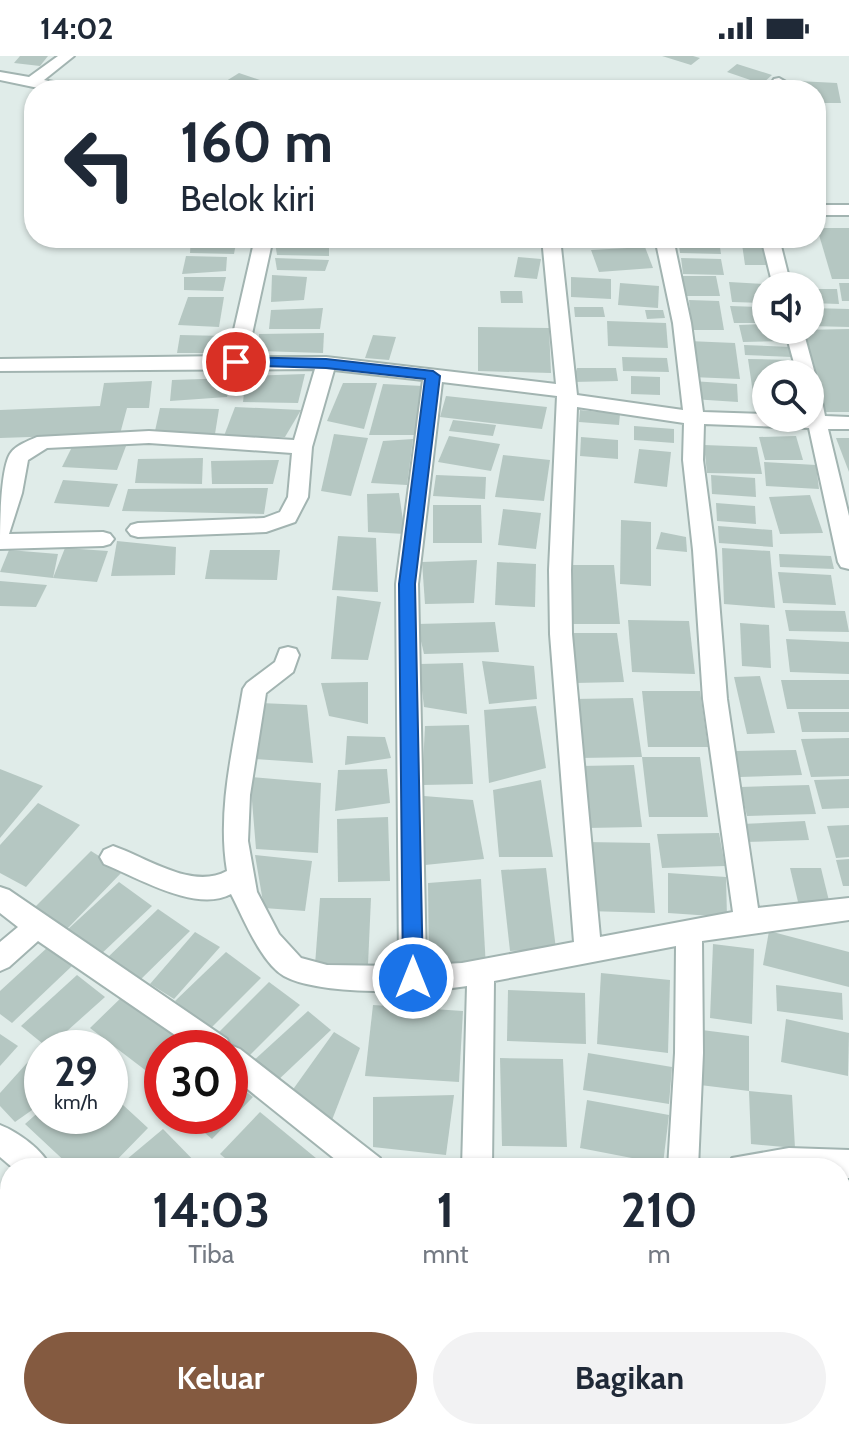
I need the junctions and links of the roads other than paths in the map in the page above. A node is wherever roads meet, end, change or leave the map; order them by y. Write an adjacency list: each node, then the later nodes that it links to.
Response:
1 (67, 56): 4 (street)
2 (0, 76): 3 (street)
3 (27, 80)
4 (35, 80)
5 (826, 210): 6 (street)
6 (849, 210)
7 (262, 248): 12 (street)
8 (552, 248): 16 (street)
9 (666, 248): 17 (street)
10 (772, 248): 11 (street)
11 (778, 272)
12 (236, 362): 13 (street); 14 (street)
13 (326, 363): 15 (street); 22 (street)
14 (0, 365)
15 (433, 376): 16 (street); 39 (street)
16 (567, 396): 17 (street); 36 (street)
17 (694, 418): 18 (street); 33 (street)
18 (752, 420)
19 (824, 422): 20 (street)
20 (849, 423)
21 (820, 432): 27 (street)
22 (302, 447): 23 (street); 24 (street)
23 (138, 530)
24 (0, 532)
25 (103, 539): 26 (street)
26 (0, 542)
27 (849, 562)
28 (288, 655): 30 (street)
29 (113, 857): 30 (street)
30 (241, 876): 39 (street)
31 (0, 898): 34 (street)
32 (849, 909): 33 (street)
33 (747, 921): 35 (street)
34 (37, 926): 37 (street); 40 (street)
35 (689, 932): 36 (street); 46 (street)
36 (588, 949): 38 (street)
37 (0, 959)
38 (481, 971): 39 (street); 45 (street)
39 (413, 978)
40 (190, 1030)
41 (248, 1072): 44 (street)
42 (0, 1139): 43 (street)
43 (24, 1158)
44 (356, 1158)
45 (477, 1158)
46 (684, 1158)

